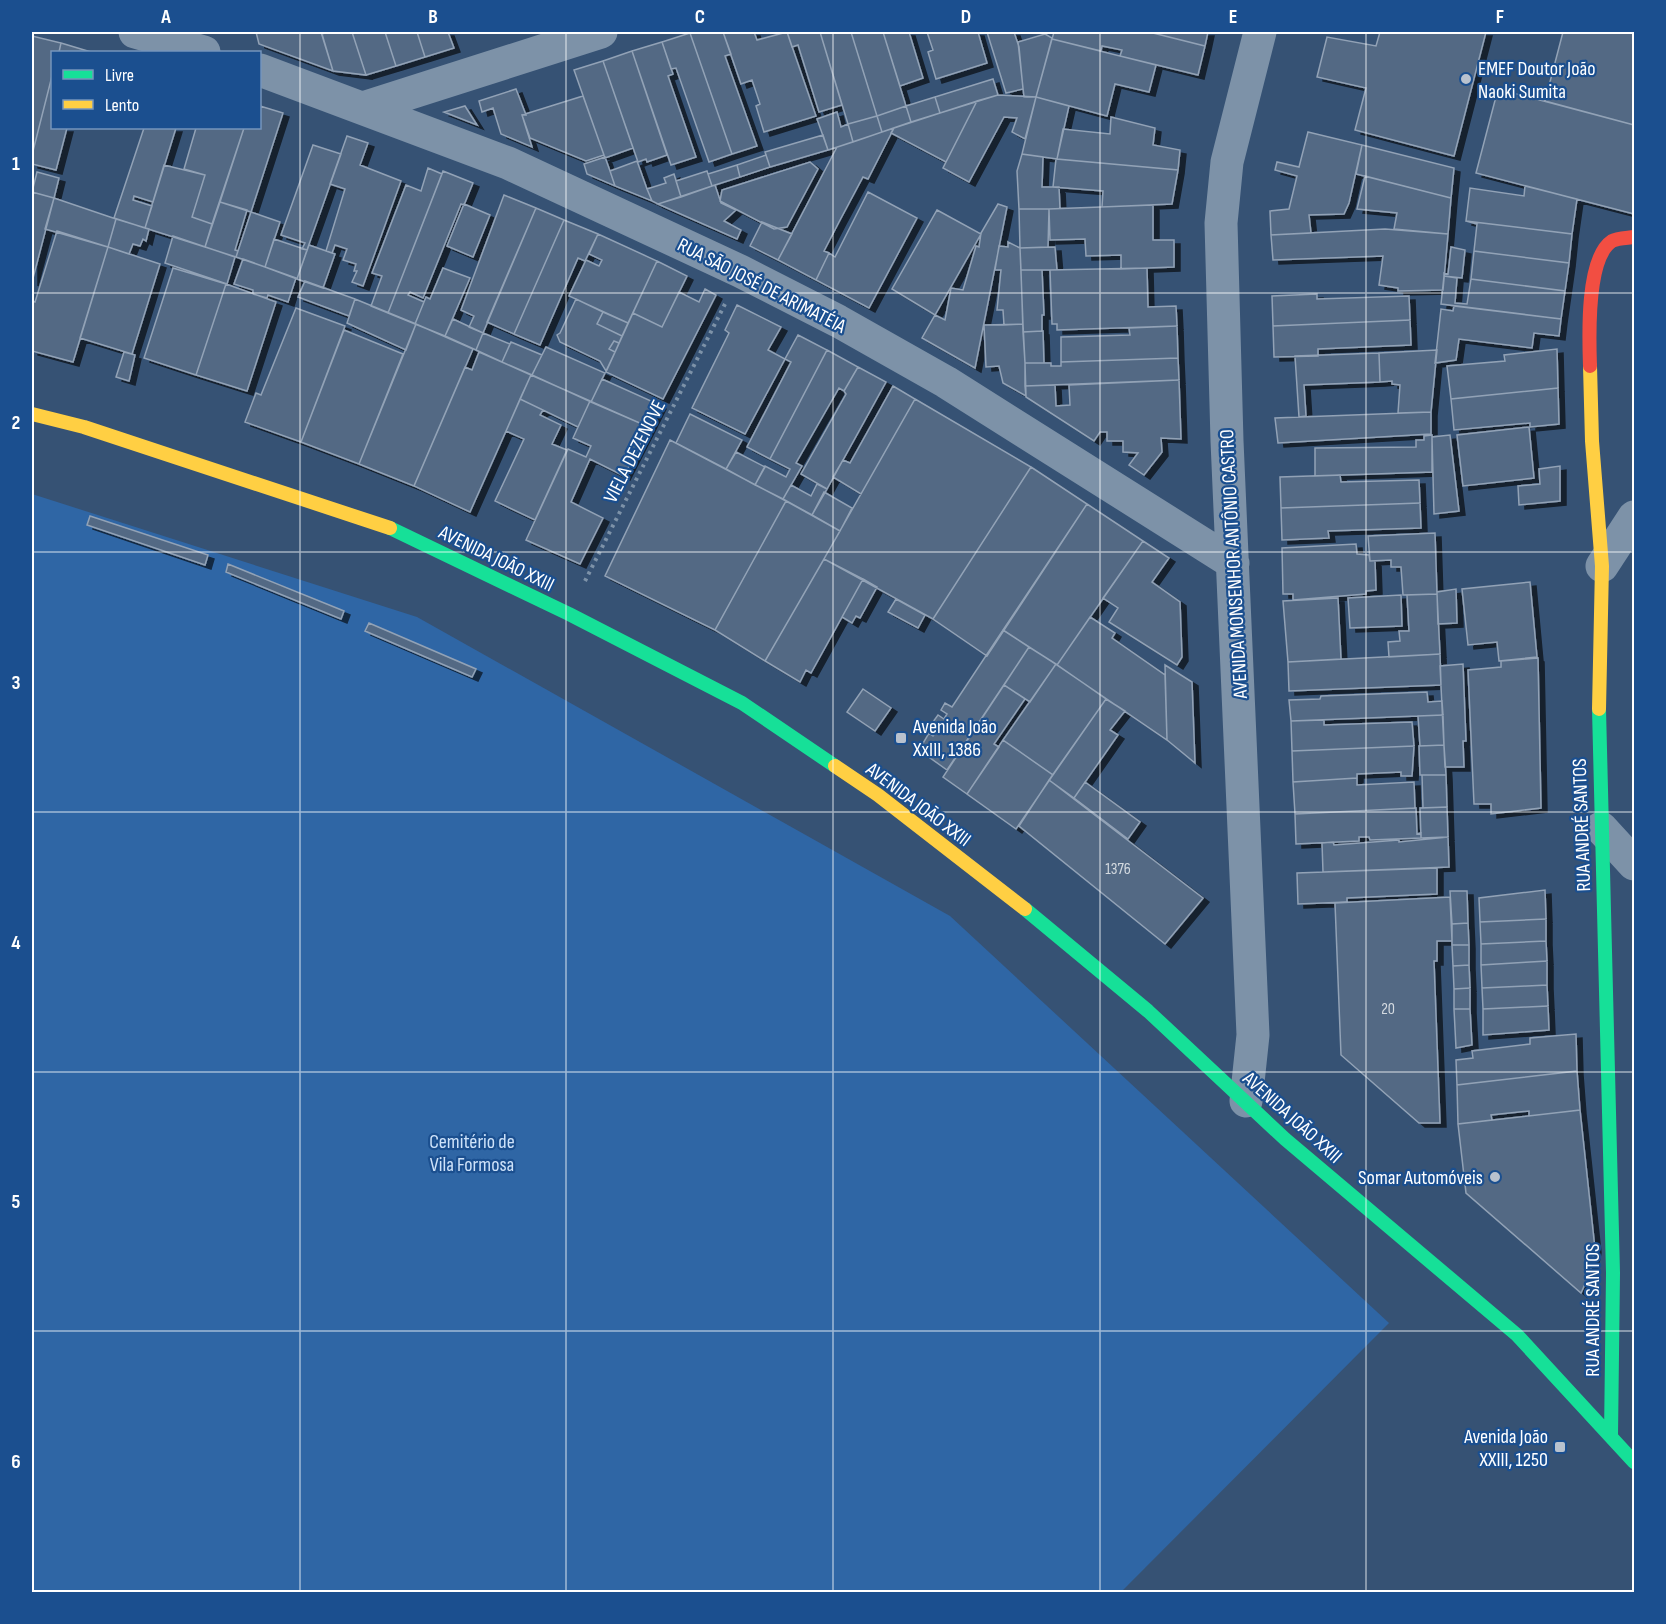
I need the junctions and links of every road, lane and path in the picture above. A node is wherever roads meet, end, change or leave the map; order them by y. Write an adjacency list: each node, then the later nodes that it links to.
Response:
1 (135, 32): 4 (street)
2 (601, 32): 6 (street)
3 (1260, 32): 11 (street, AVENIDA MONSENHOR ANTÔNIO CASTRO)
4 (201, 51)
5 (261, 70): 6 (street, RUA SÃO JOSÉ DE ARIMATÉIA)
6 (363, 108): 11 (street, RUA SÃO JOSÉ DE ARIMATÉIA)
7 (1635, 237): 12 (main road, RUA ANDRÉ SANTOS)
8 (726, 301): 13 (path, VIELA DEZENOVE)
9 (32, 414): 13 (main road, AVENIDA JOÃO XXIII)
10 (1635, 517): 12 (street)
11 (1233, 563): 16 (street, AVENIDA MONSENHOR ANTÔNIO CASTRO)
12 (1602, 566): 14 (main road, RUA ANDRÉ SANTOS)
13 (569, 614): 16 (main road, AVENIDA JOÃO XXIII)
14 (1601, 828): 15 (street); 17 (main road, RUA ANDRÉ SANTOS)
15 (1635, 864)
16 (1246, 1101): 17 (main road, AVENIDA JOÃO XXIII)
17 (1611, 1436): 18 (main road, AVENIDA JOÃO XXIII)
18 (1635, 1462)

